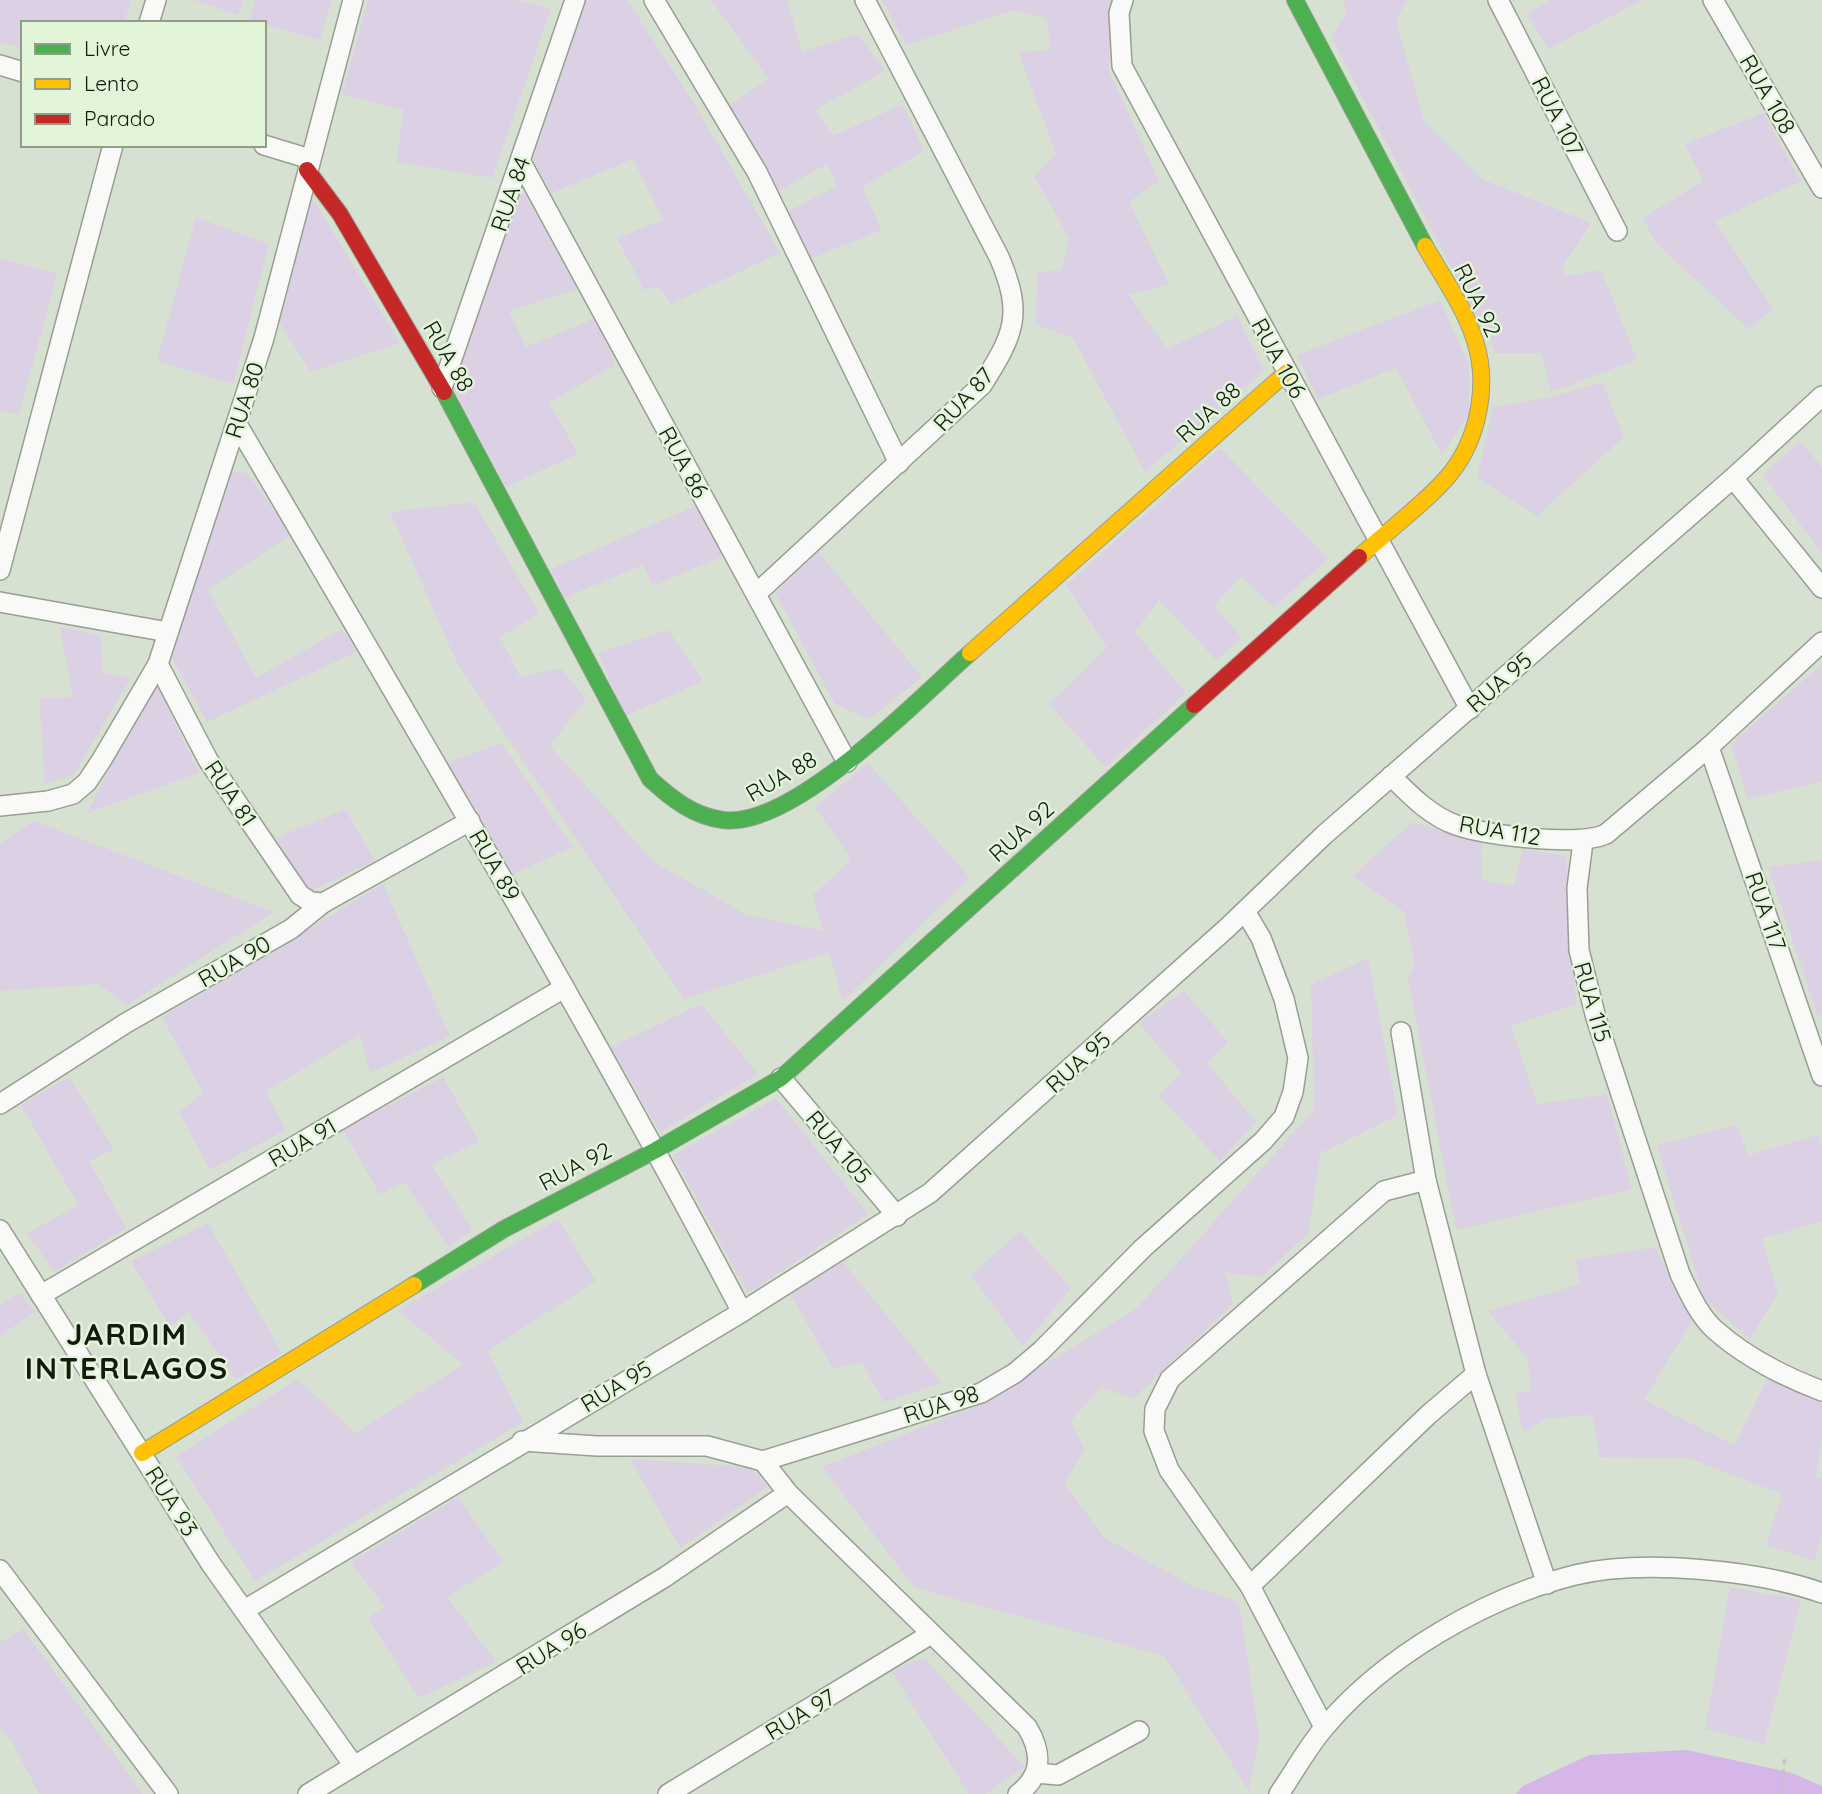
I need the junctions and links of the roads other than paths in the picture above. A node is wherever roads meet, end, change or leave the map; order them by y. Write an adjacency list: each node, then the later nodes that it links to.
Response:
1 (156, 0): 10 (street)
2 (353, 0): 16 (street, RUA 80)
3 (575, 0): 15 (street, RUA 84)
4 (654, 0): 23 (street)
5 (865, 0): 23 (street, RUA 87)
6 (1124, 0): 19 (street, RUA 106)
7 (1295, 0): 25 (street, RUA 92)
8 (1498, 0): 18 (street, RUA 107)
9 (1713, 0): 17 (street, RUA 108)
10 (150, 21)
11 (0, 65): 12 (street)
12 (21, 71)
13 (266, 146): 16 (street)
14 (112, 147): 26 (street)
15 (522, 162): 20 (street, RUA 84); 28 (street, RUA 86)
16 (309, 164): 20 (street, RUA 88); 22 (street, RUA 80)
17 (1822, 188)
18 (1617, 231)
19 (1287, 372): 25 (street, RUA 106); 35 (street, RUA 88)
20 (442, 388): 35 (street, RUA 88)
21 (1822, 396): 24 (street, RUA 95)
22 (237, 424): 30 (street, RUA 80); 38 (street, RUA 89)
23 (899, 463): 28 (street, RUA 87)
24 (1733, 478): 27 (street); 33 (street, RUA 95)
25 (1378, 540): 33 (street, RUA 106); 45 (street, RUA 92)
26 (0, 570)
27 (1822, 588)
28 (757, 593): 35 (street, RUA 86)
29 (0, 602): 30 (street)
30 (168, 632): 32 (street, RUA 80)
31 (1822, 642): 34 (street)
32 (158, 664): 37 (street, RUA 80); 40 (street, RUA 81)
33 (1470, 709): 36 (street, RUA 95)
34 (1709, 747): 39 (street); 44 (street, RUA 117)
35 (847, 762)
36 (1391, 776): 39 (street, RUA 112); 41 (street, RUA 95)
37 (0, 806)
38 (470, 821): 40 (street, RUA 90); 42 (street, RUA 89)
39 (1583, 842): 54 (street, RUA 115)
40 (323, 904): 46 (street, RUA 90)
41 (1245, 911): 49 (street, RUA 95); 57 (street, RUA 98)
42 (564, 988): 47 (street, RUA 89); 51 (street, RUA 91)
43 (1401, 1032): 48 (street)
44 (1822, 1076)
45 (781, 1078): 47 (street, RUA 92); 49 (street, RUA 105)
46 (0, 1104)
47 (656, 1150): 52 (street, RUA 89); 56 (street, RUA 92)
48 (1426, 1180): 53 (street); 61 (street)
49 (897, 1216): 52 (street, RUA 95)
50 (0, 1230): 51 (street, RUA 93)
51 (41, 1295): 56 (street, RUA 93)
52 (742, 1312): 55 (street, RUA 95)
53 (1476, 1374): 60 (street); 61 (street)
54 (1822, 1391)
55 (522, 1441): 57 (street); 63 (street, RUA 95)
56 (142, 1453): 63 (street, RUA 93)
57 (763, 1461): 58 (street)
58 (788, 1493): 64 (street); 67 (street, RUA 96)
59 (0, 1570): 69 (street)
60 (1547, 1584): 62 (street); 65 (street)
61 (1250, 1586): 65 (street)
62 (1822, 1594)
63 (246, 1609): 67 (street, RUA 93)
64 (931, 1634): 68 (street); 71 (street, RUA 97)
65 (1324, 1727): 73 (street)
66 (1139, 1731): 68 (street)
67 (354, 1766): 70 (street, RUA 96)
68 (1036, 1773): 72 (street)
69 (167, 1794)
70 (307, 1794)
71 (668, 1794)
72 (1018, 1794)
73 (1279, 1794)

